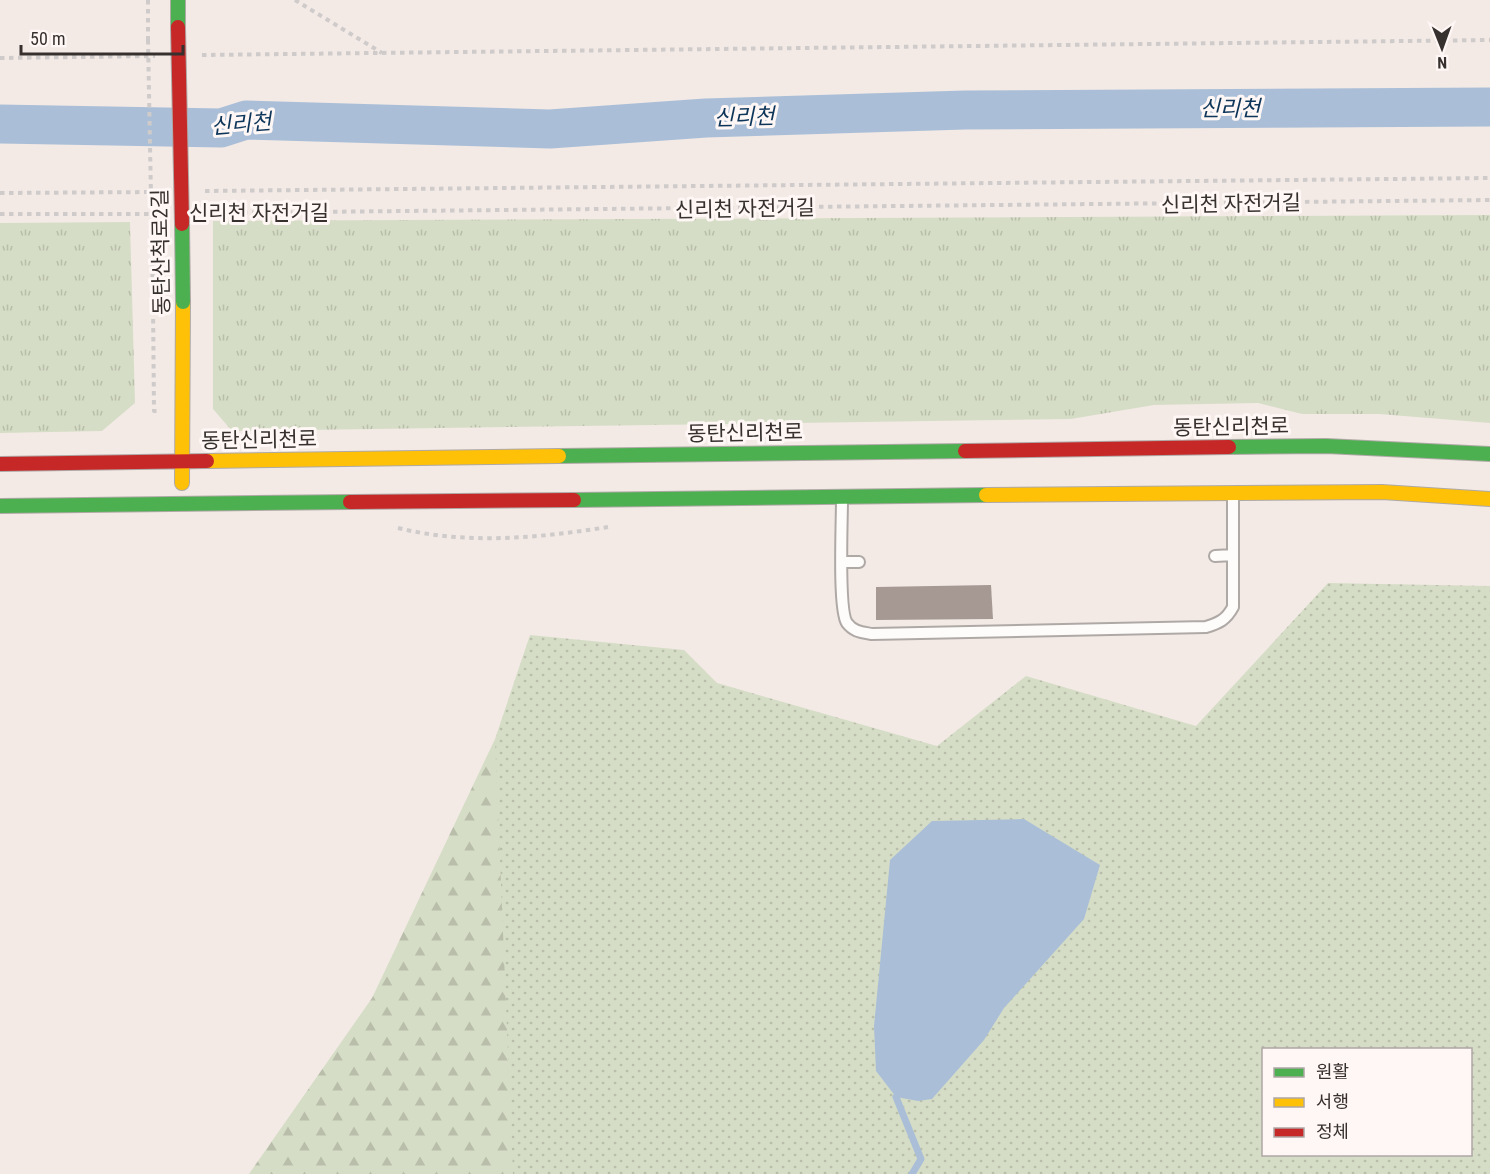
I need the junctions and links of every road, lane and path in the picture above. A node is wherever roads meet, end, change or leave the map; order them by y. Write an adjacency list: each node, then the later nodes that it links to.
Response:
1 (148, 0): 17 (path, bridge)
2 (177, 0): 19 (main road, 동탄산척로2길, bridge)
3 (295, 0): 5 (path)
4 (1490, 40): 5 (path)
5 (382, 53): 7 (path)
6 (167, 56): 8 (path)
7 (191, 56)
8 (0, 58)
9 (1490, 178): 11 (path)
10 (167, 191): 12 (path)
11 (203, 191)
12 (0, 193)
13 (1490, 200): 14 (path, 신리천 자전거길)
14 (200, 213)
15 (0, 214): 16 (path, 신리천 자전거길)
16 (165, 214)
17 (154, 411)
18 (1490, 454): 19 (main road, 동탄신리천로)
19 (182, 462): 20 (main road, 동탄신리천로); 27 (main road, 동탄산척로2길)
20 (67, 463): 21 (main road, 동탄신리천로); 28 (main road)
21 (0, 464)
22 (296, 489): 26 (main road)
23 (1233, 493): 24 (main road); 25 (main road); 30 (lane)
24 (842, 497): 26 (main road); 32 (lane)
25 (1490, 499)
26 (308, 502): 27 (main road)
27 (182, 504): 28 (main road)
28 (71, 505): 29 (main road)
29 (0, 506)
30 (1233, 555): 31 (lane); 32 (lane)
31 (1215, 556)
32 (843, 562): 33 (lane)
33 (859, 562)

